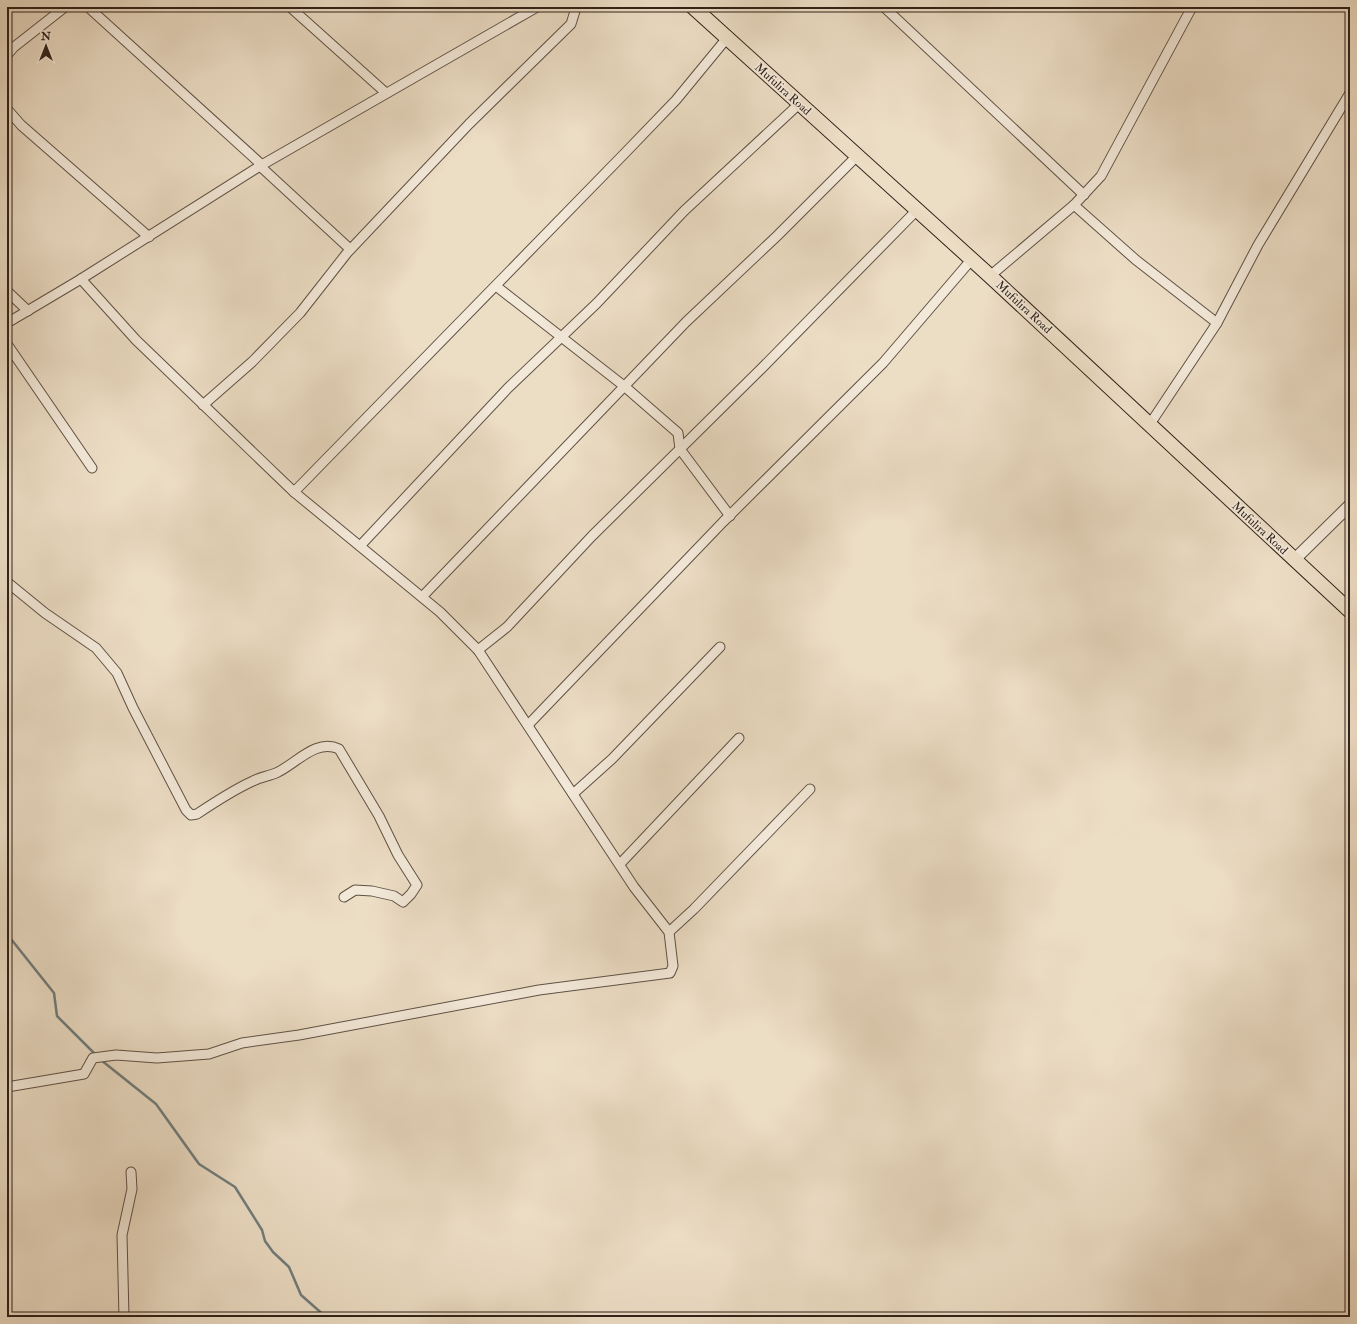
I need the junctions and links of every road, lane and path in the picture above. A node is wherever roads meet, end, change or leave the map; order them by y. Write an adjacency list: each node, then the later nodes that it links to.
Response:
1 (65, 7): 10 (street)
2 (88, 7): 16 (street)
3 (290, 7): 11 (street)
4 (537, 7): 11 (street)
5 (573, 7): 21 (street)
6 (693, 7): 9 (main road, Mufulira Road)
7 (884, 7): 17 (street)
8 (1192, 7): 17 (street)
9 (727, 38): 13 (main road, Mufulira Road); 25 (street)
10 (7, 55)
11 (386, 93): 16 (street)
12 (1350, 93): 29 (street)
13 (799, 104): 15 (main road, Mufulira Road); 30 (street)
14 (7, 109): 20 (street)
15 (857, 156): 19 (main road, Mufulira Road); 32 (street)
16 (261, 165): 20 (street); 21 (street)
17 (1084, 195): 18 (street)
18 (1074, 205): 23 (street); 29 (street)
19 (917, 210): 22 (main road, Mufulira Road); 35 (street)
20 (148, 237): 24 (street)
21 (350, 249): 33 (street)
22 (972, 259): 23 (main road, Mufulira Road); 39 (street)
23 (990, 276): 34 (main road, Mufulira Road)
24 (81, 279): 27 (street); 33 (street)
25 (496, 286): 30 (street); 37 (street)
26 (7, 291): 27 (street)
27 (28, 311): 28 (street)
28 (7, 323)
29 (1217, 323): 34 (street)
30 (561, 337): 32 (street); 40 (street)
31 (7, 344): 36 (street)
32 (624, 386): 35 (street); 43 (street)
33 (203, 405): 37 (street)
34 (1150, 424): 41 (main road, Mufulira Road)
35 (680, 449): 39 (street); 46 (street)
36 (92, 468)
37 (294, 492): 40 (street)
38 (1350, 505): 41 (street)
39 (730, 516): 47 (street)
40 (360, 546): 43 (street)
41 (1294, 560): 44 (main road, Mufulira Road)
42 (7, 582): 52 (street)
43 (422, 597): 46 (street)
44 (1350, 611)
45 (720, 647): 50 (street)
46 (478, 650): 47 (street)
47 (528, 725): 50 (street)
48 (739, 738): 51 (street)
49 (810, 790): 53 (street)
50 (573, 794): 51 (street)
51 (620, 864): 53 (street)
52 (344, 897)
53 (669, 932): 54 (street)
54 (7, 1087)
55 (131, 1172): 56 (street)
56 (124, 1317)

